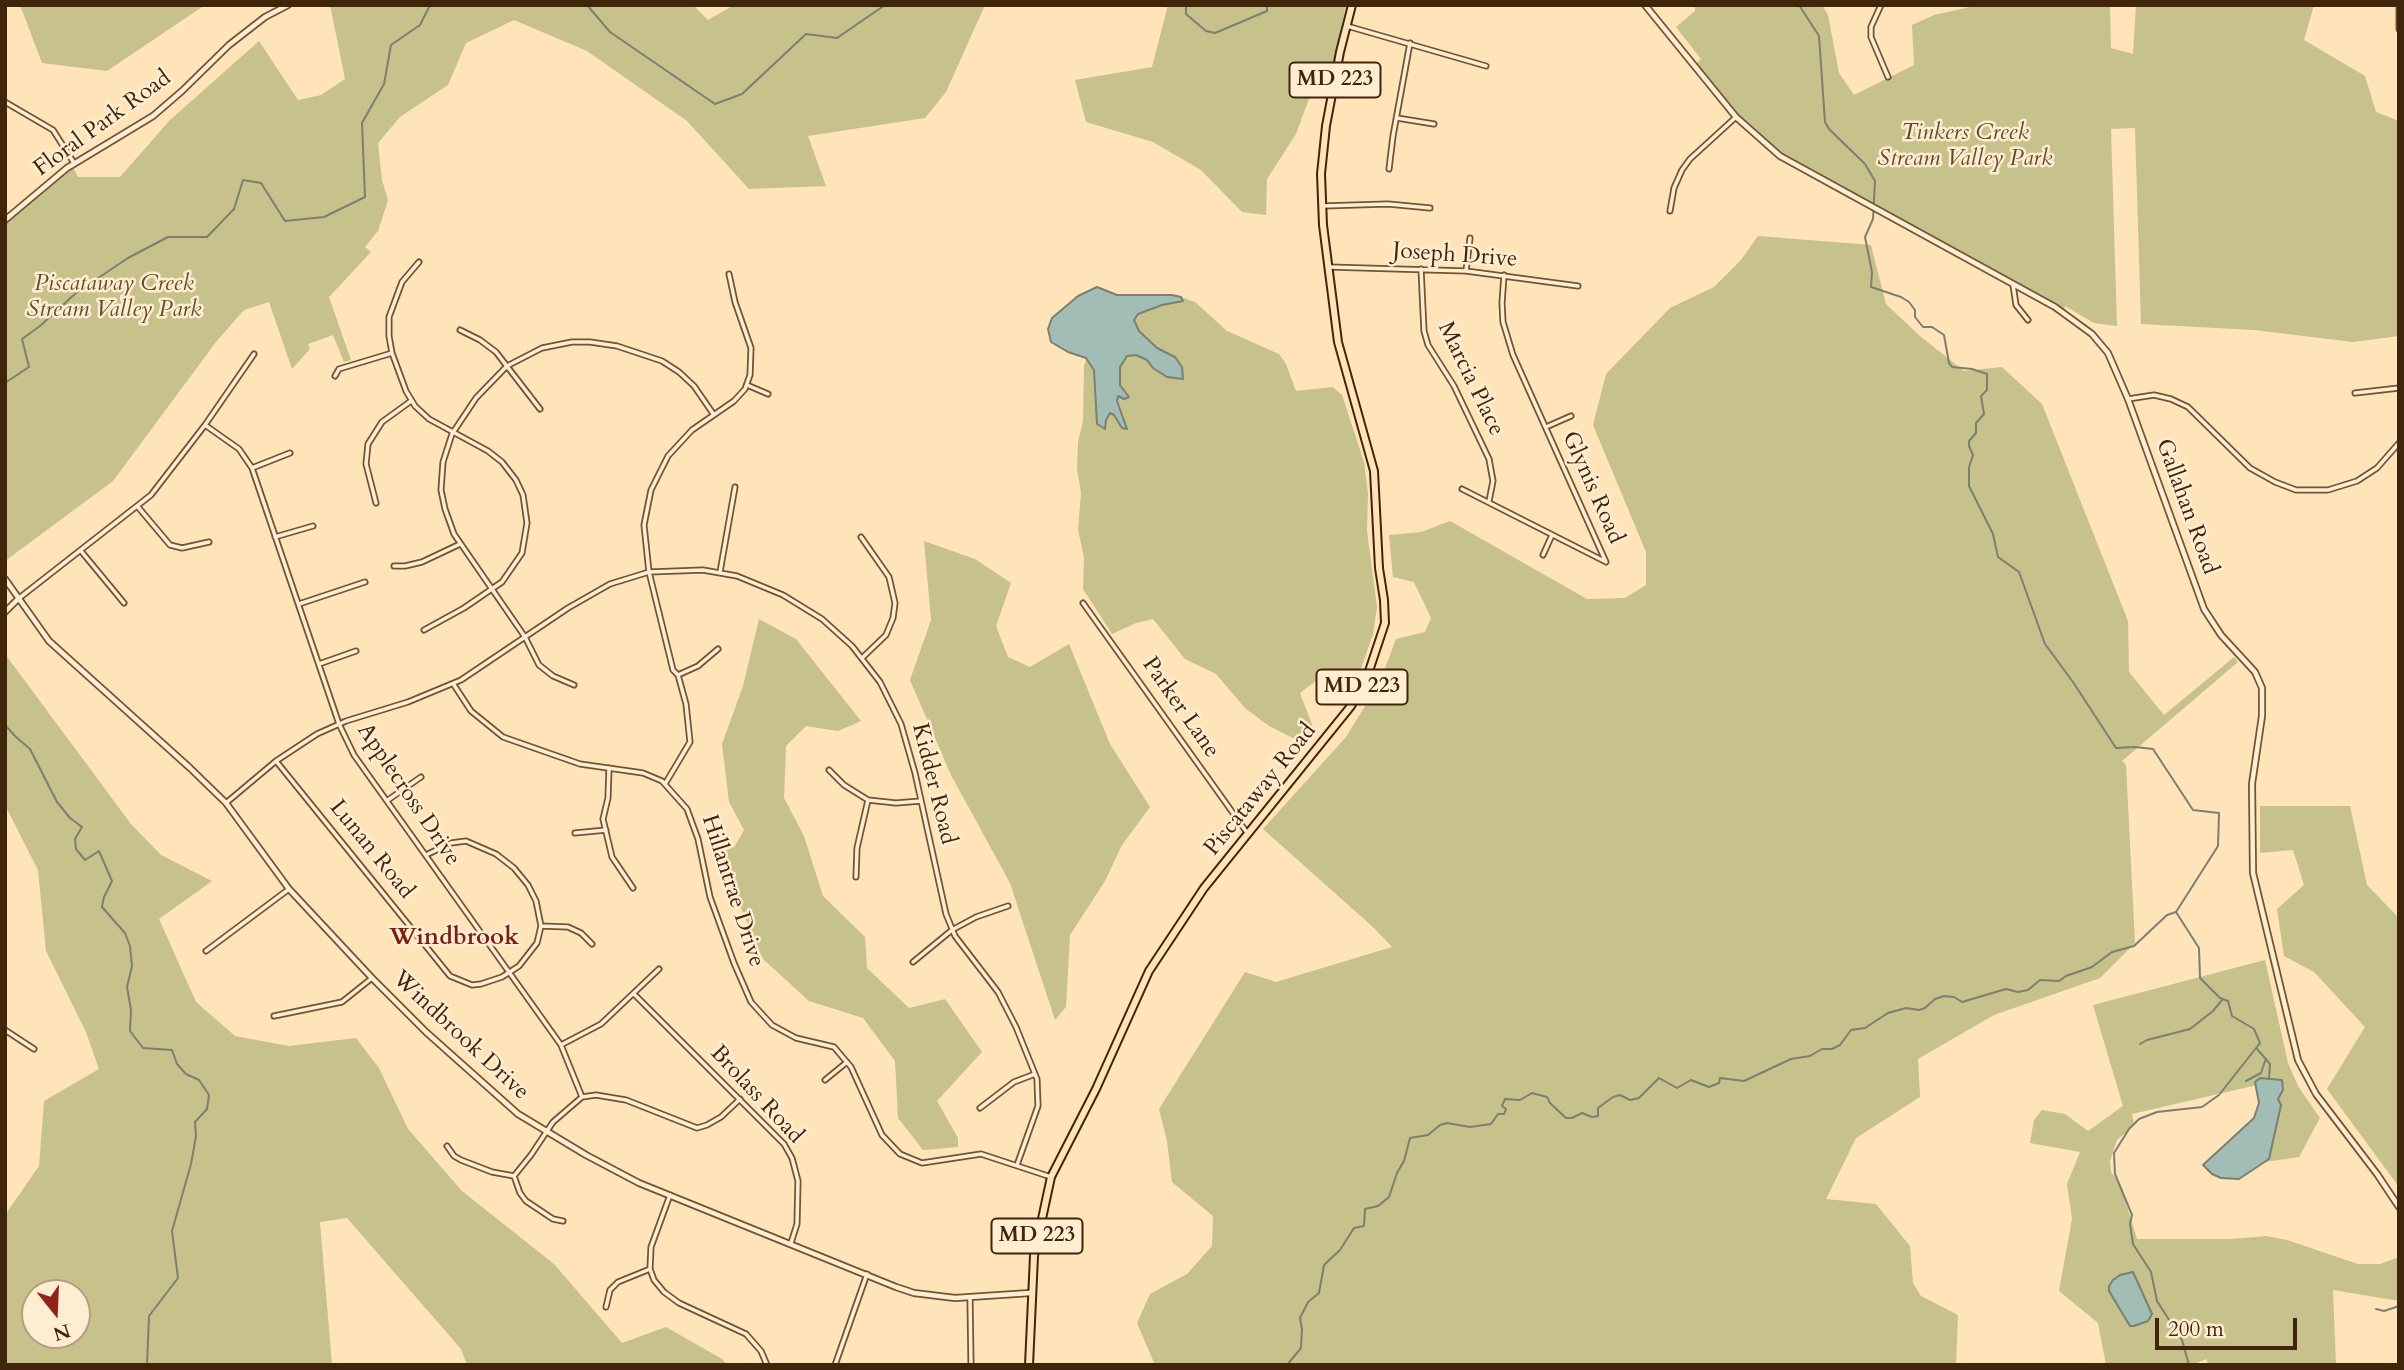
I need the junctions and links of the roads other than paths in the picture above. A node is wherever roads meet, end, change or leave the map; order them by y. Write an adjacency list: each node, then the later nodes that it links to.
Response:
1 (288, 5): 15 (street, Floral Park Road)
2 (1352, 5): 6 (main road, Piscataway Road / MD 223)
3 (1645, 5): 12 (street, Gallahan Road)
4 (1881, 5): 10 (street)
5 (2399, 8): 7 (street)
6 (1347, 26): 8 (street); 17 (main road, Piscataway Road / MD 223)
7 (2399, 29)
8 (1410, 43): 9 (street); 13 (street)
9 (1486, 66)
10 (1888, 78)
11 (5, 102): 15 (street)
12 (1736, 117): 19 (street); 28 (street, Gallahan Road)
13 (1397, 118): 14 (street); 16 (street)
14 (1434, 124)
15 (74, 163): 20 (street, Floral Park Road)
16 (1389, 169)
17 (1322, 206): 18 (street); 23 (main road, Piscataway Road / MD 223)
18 (1430, 208)
19 (1670, 211)
20 (5, 220)
21 (1471, 239): 25 (street)
22 (419, 262): 32 (street)
23 (1329, 267): 24 (street, Joseph Drive); 96 (main road, Piscataway Road / MD 223)
24 (1421, 269): 25 (street, Joseph Drive); 53 (street, Marcia Place)
25 (1466, 271): 27 (street, Joseph Drive)
26 (729, 274): 36 (street)
27 (1504, 275): 29 (street, Joseph Drive); 46 (street, Glynis Road)
28 (2013, 285): 30 (street); 40 (street, Gallahan Road)
29 (1578, 286)
30 (2028, 320)
31 (460, 330): 34 (street)
32 (392, 353): 35 (street); 41 (street)
33 (254, 354): 45 (street)
34 (507, 366): 42 (street); 43 (street); 47 (street)
35 (335, 376)
36 (747, 385): 39 (street); 43 (street)
37 (2399, 388): 38 (street)
38 (2355, 393)
39 (768, 394)
40 (2128, 399): 48 (street); 127 (street, Gallahan Road)
41 (411, 401): 47 (street); 54 (street)
42 (540, 409)
43 (714, 415): 65 (street)
44 (1571, 416): 46 (street)
45 (205, 425): 50 (street, Applecross Drive); 55 (street)
46 (1546, 427): 57 (street, Glynis Road)
47 (452, 433): 61 (street); 69 (street)
48 (2399, 443)
49 (290, 453): 50 (street)
50 (252, 468): 58 (street, Applecross Drive)
51 (735, 487): 66 (street)
52 (1462, 489): 53 (street, Glynis Road)
53 (1489, 501): 57 (street, Glynis Road)
54 (376, 503)
55 (138, 507): 60 (street); 62 (street)
56 (313, 526): 58 (street)
57 (1552, 535): 63 (street)
58 (275, 537): 73 (street, Applecross Drive)
59 (860, 537): 79 (street)
60 (209, 542)
61 (460, 544): 64 (street); 69 (street)
62 (81, 550): 70 (street); 71 (street)
63 (1543, 555)
64 (394, 566)
65 (649, 572): 66 (street, Kidder Road); 76 (street, Kidder Road); 81 (street)
66 (720, 572): 79 (street, Kidder Road)
67 (5, 579): 70 (street, Windbrook Drive)
68 (365, 582): 73 (street)
69 (492, 590): 75 (street); 76 (street)
70 (19, 599): 74 (street); 93 (street, Windbrook Drive)
71 (124, 603)
72 (1083, 603): 96 (street, Parker Lane)
73 (299, 604): 80 (street, Applecross Drive)
74 (5, 612)
75 (424, 630)
76 (524, 637): 82 (street, Kidder Road); 83 (street)
77 (718, 649): 81 (street)
78 (356, 651): 80 (street)
79 (862, 658): 92 (street, Kidder Road)
80 (319, 664): 84 (street, Applecross Drive)
81 (678, 675): 89 (street)
82 (453, 684): 84 (street, Kidder Road); 86 (street, Hillantrae Drive)
83 (575, 685)
84 (339, 724): 85 (street, Kidder Road); 90 (street, Applecross Drive)
85 (276, 761): 93 (street, Kidder Road); 108 (street, Lunan Road)
86 (609, 768): 89 (street, Hillantrae Drive); 94 (street)
87 (829, 770): 91 (street)
88 (421, 777): 90 (street)
89 (665, 785): 115 (street, Hillantrae Drive)
90 (388, 800): 97 (street, Applecross Drive)
91 (867, 800): 92 (street); 98 (street)
92 (921, 801): 103 (street, Kidder Road)
93 (226, 803): 99 (street, Windbrook Drive)
94 (606, 830): 95 (street); 100 (street)
95 (575, 833)
96 (1248, 834): 125 (main road, Piscataway Road / MD 223)
97 (427, 854): 102 (street); 108 (street, Applecross Drive)
98 (856, 877)
99 (289, 888): 105 (street); 109 (street, Windbrook Drive)
100 (633, 888)
101 (1008, 906): 103 (street)
102 (541, 926): 104 (street); 108 (street)
103 (952, 930): 106 (street); 116 (street, Kidder Road)
104 (592, 944)
105 (206, 951)
106 (912, 962)
107 (659, 969): 110 (street)
108 (510, 972): 113 (street, Applecross Drive)
109 (372, 978): 111 (street); 121 (street, Windbrook Drive)
110 (634, 994): 113 (street); 119 (street, Brolass Road)
111 (274, 1016)
112 (5, 1030): 114 (street)
113 (561, 1045): 118 (street, Applecross Drive)
114 (34, 1049)
115 (847, 1062): 117 (street); 123 (street, Hillantrae Drive)
116 (1035, 1074): 120 (street); 123 (street, Kidder Road)
117 (825, 1080)
118 (582, 1097): 119 (street); 121 (street)
119 (740, 1099): 129 (street, Brolass Road)
120 (980, 1108)
121 (546, 1132): 124 (street); 126 (street, Windbrook Drive)
122 (447, 1146): 124 (street)
123 (1017, 1165): 125 (street, Hillantrae Drive)
124 (514, 1176): 128 (street)
125 (1051, 1177): 132 (main road, Piscataway Road / MD 223)
126 (670, 1195): 129 (street, Windbrook Drive); 130 (street)
127 (2399, 1207)
128 (563, 1222)
129 (791, 1242): 131 (street, Windbrook Drive)
130 (650, 1269): 134 (street); 135 (street)
131 (867, 1274): 133 (street, Windbrook Drive); 136 (street)
132 (1031, 1293): 133 (street, Windbrook Drive); 138 (main road, Piscataway Road / MD 223)
133 (970, 1298): 137 (street)
134 (606, 1307)
135 (767, 1365)
136 (835, 1365)
137 (971, 1365)
138 (1029, 1365)

